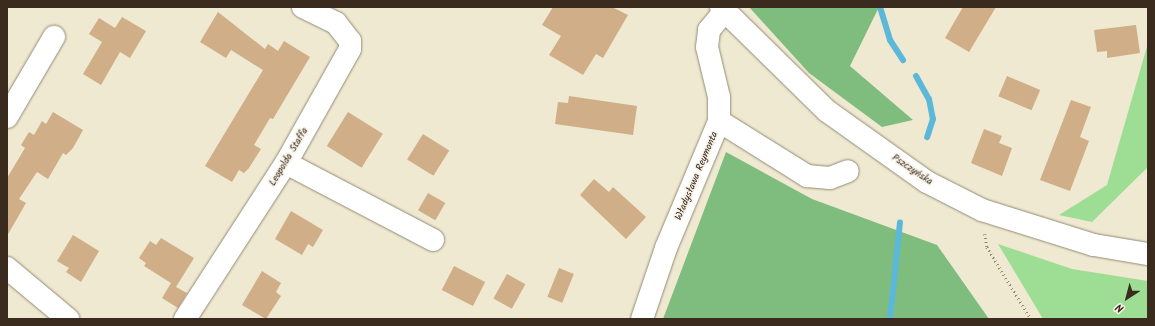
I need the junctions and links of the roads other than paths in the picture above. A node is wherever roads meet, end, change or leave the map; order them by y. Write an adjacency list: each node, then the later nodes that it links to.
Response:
1 (302, 7): 6 (street, Leopolda Staffa)
2 (723, 9): 5 (street, Władysława Reymonta); 9 (street, Pszczyńska)
3 (54, 37): 4 (street)
4 (7, 117)
5 (719, 121): 7 (street); 13 (street, Władysława Reymonta)
6 (286, 163): 8 (street); 12 (street, Leopolda Staffa)
7 (848, 171)
8 (432, 240)
9 (1148, 254)
10 (7, 268): 11 (street)
11 (68, 319)
12 (185, 319)
13 (642, 319)

